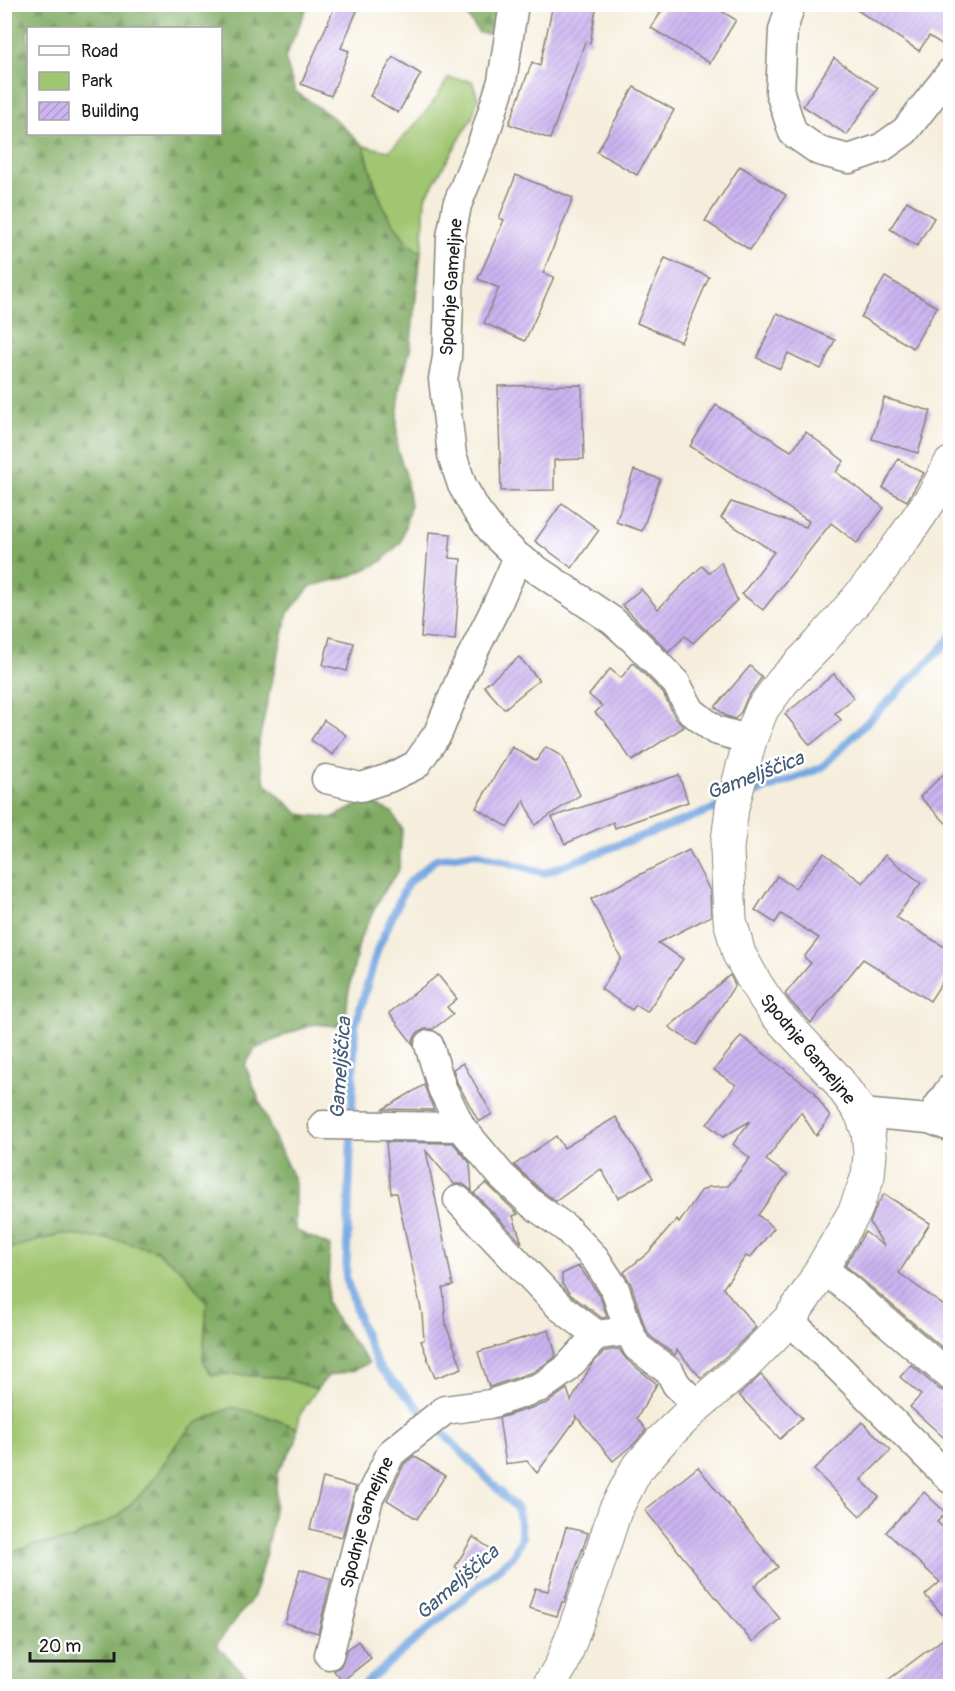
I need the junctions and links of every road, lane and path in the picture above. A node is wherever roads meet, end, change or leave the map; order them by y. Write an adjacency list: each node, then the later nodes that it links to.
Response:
1 (514, 4): 5 (street, Spodnje Gameljne)
2 (791, 4): 3 (street)
3 (951, 73)
4 (951, 464): 6 (street, Spodnje Gameljne)
5 (518, 557): 6 (street, Spodnje Gameljne); 7 (street)
6 (746, 754): 10 (street, Spodnje Gameljne)
7 (326, 779)
8 (429, 1045): 13 (street)
9 (951, 1089): 11 (street, Spodnje Gameljne)
10 (861, 1113): 11 (street, Spodnje Gameljne); 15 (street, Spodnje Gameljne)
11 (940, 1123)
12 (330, 1125): 13 (street)
13 (461, 1126): 17 (street)
14 (458, 1200): 18 (street)
15 (822, 1267): 16 (street, Spodnje Gameljne); 19 (street)
16 (789, 1320): 20 (street, Spodnje Gameljne); 21 (street)
17 (629, 1331): 18 (street); 20 (street)
18 (597, 1335): 22 (street, Spodnje Gameljne)
19 (951, 1376)
20 (697, 1406): 23 (street, Spodnje Gameljne)
21 (951, 1479)
22 (329, 1655)
23 (549, 1686)

